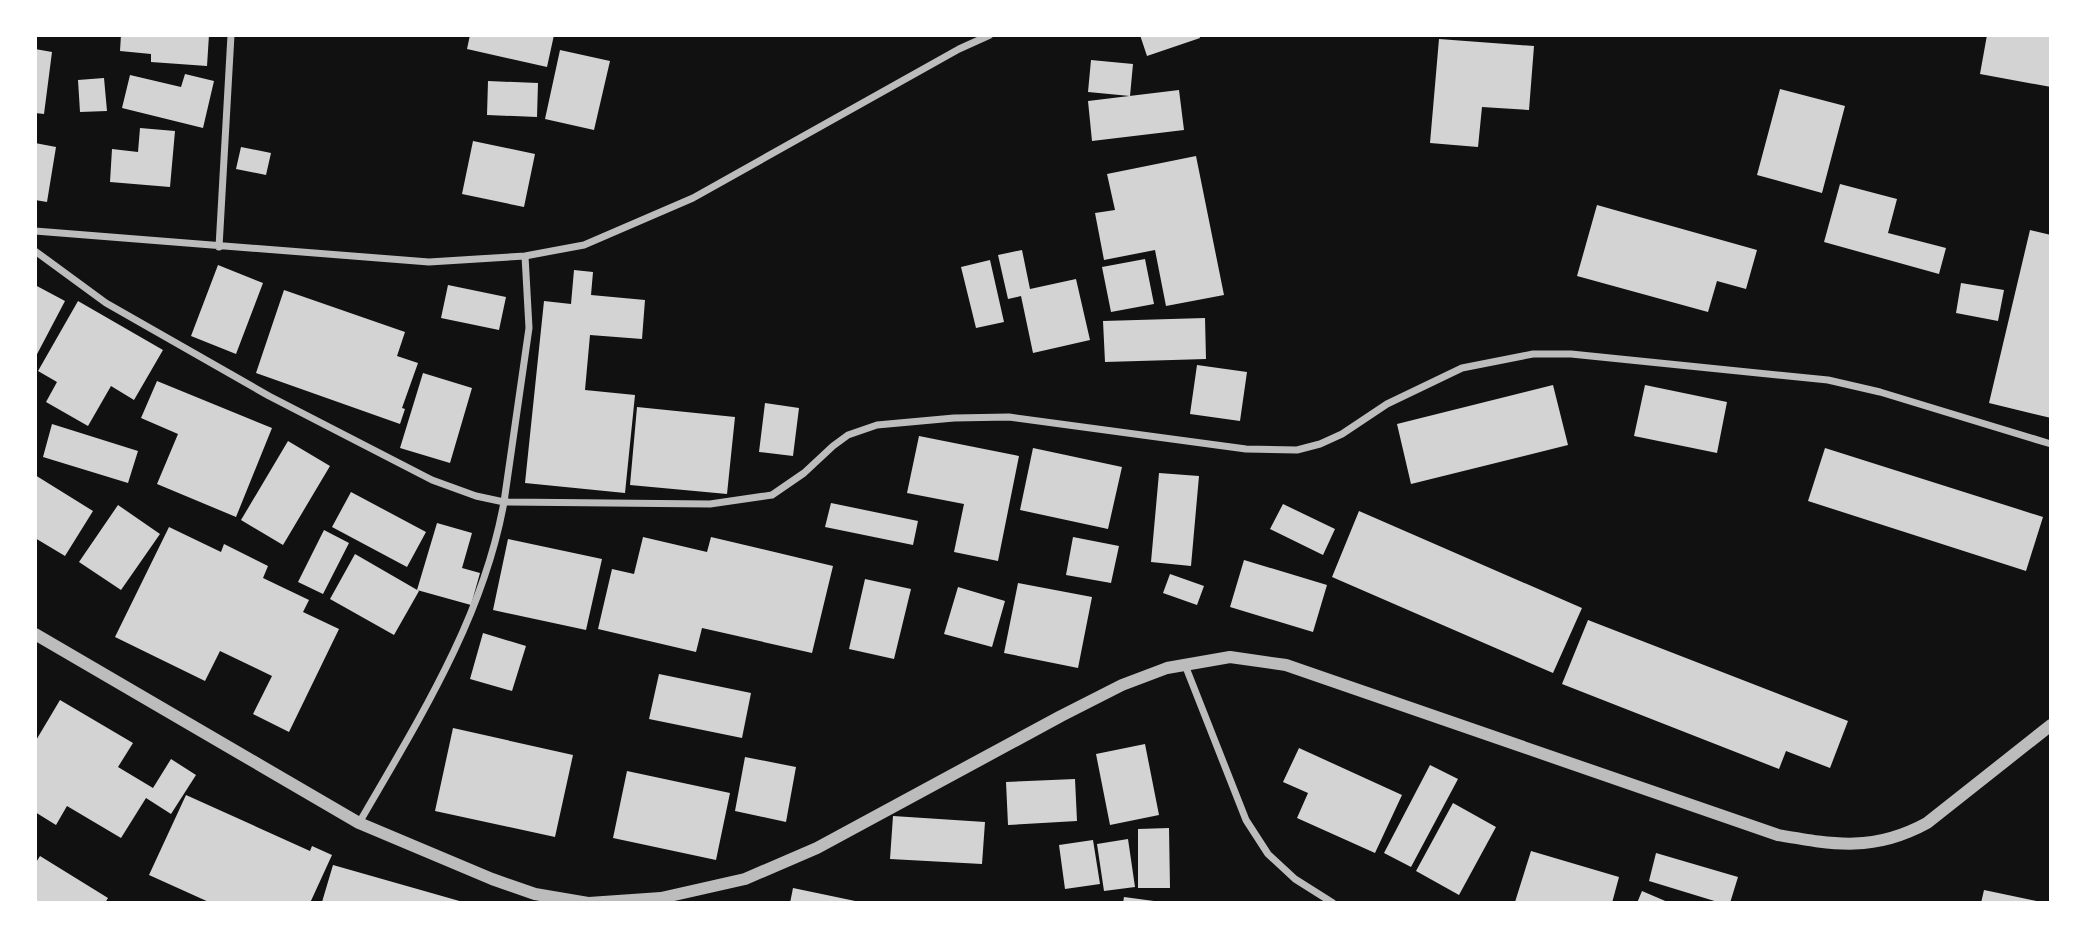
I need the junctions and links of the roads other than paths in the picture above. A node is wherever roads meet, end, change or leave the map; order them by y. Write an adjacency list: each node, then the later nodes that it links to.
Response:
1 (231, 35): 4 (street)
2 (990, 35): 6 (street)
3 (35, 231): 4 (street)
4 (219, 247): 6 (street)
5 (35, 251): 8 (street)
6 (526, 256): 8 (street)
7 (2051, 444): 8 (street)
8 (504, 502): 12 (street)
9 (35, 634): 12 (street)
10 (1185, 665): 11 (street); 13 (street); 14 (street)
11 (2050, 726)
12 (359, 823): 13 (street)
13 (589, 903)
14 (1333, 903)

